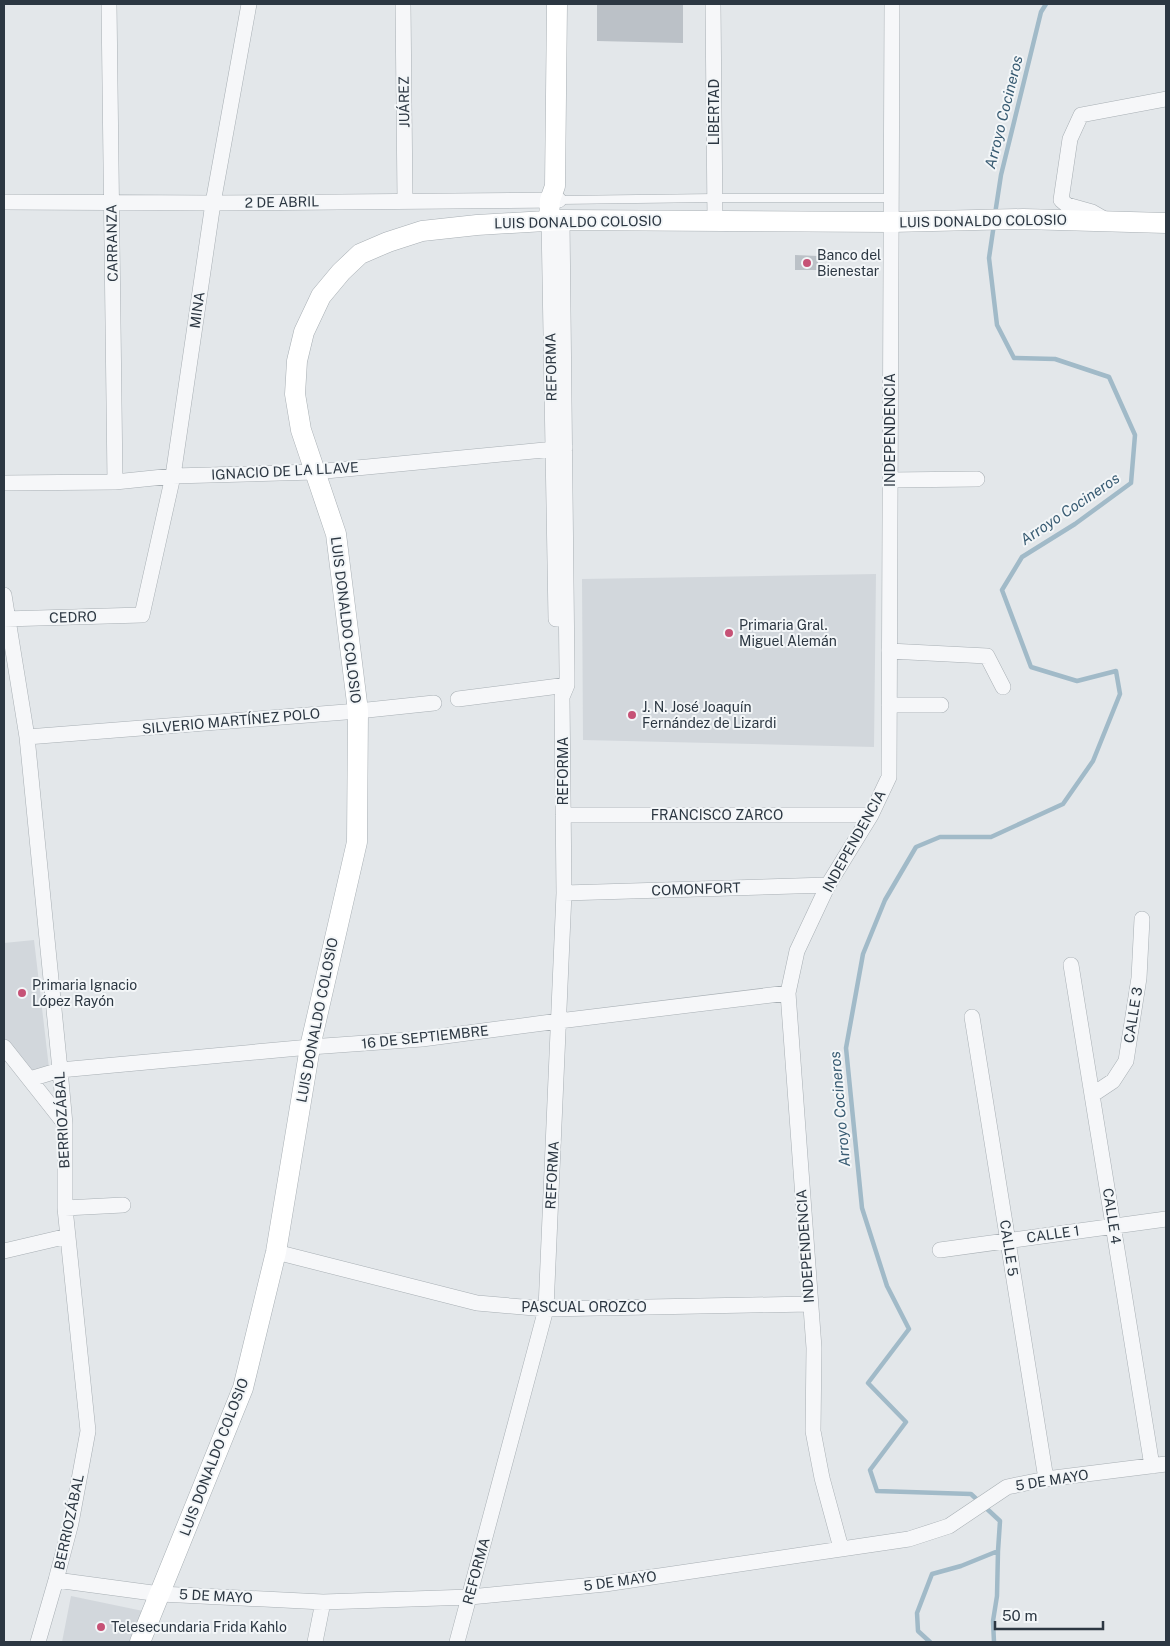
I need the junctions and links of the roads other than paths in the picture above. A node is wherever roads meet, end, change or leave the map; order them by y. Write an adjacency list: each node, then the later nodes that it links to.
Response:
1 (108, 4): 12 (street, CARRANZA)
2 (249, 4): 13 (street, MINA)
3 (403, 4): 10 (street, JUÁREZ)
4 (557, 4): 14 (main road, REFORMA)
5 (713, 4): 8 (street, LIBERTAD)
6 (892, 4): 9 (street, INDEPENDENCIA)
7 (1166, 99): 16 (street, LUIS DONALDO COLOSIO)
8 (714, 198): 9 (lane, LUIS DONALDO COLOSIO); 14 (lane, LUIS DONALDO COLOSIO); 15 (street, LIBERTAD)
9 (891, 198): 17 (street, INDEPENDENCIA)
10 (405, 201): 13 (street, 2 DE ABRIL); 14 (street, 2 DE ABRIL)
11 (4, 202): 12 (street, 2 DE ABRIL)
12 (111, 202): 13 (street, 2 DE ABRIL); 25 (street, CARRANZA)
13 (213, 203): 21 (street, MINA)
14 (555, 205): 15 (main road, LUIS DONALDO COLOSIO); 19 (street, REFORMA); 20 (main road, LUIS DONALDO COLOSIO)
15 (715, 221): 17 (main road, LUIS DONALDO COLOSIO)
16 (1108, 221): 17 (main road, LUIS DONALDO COLOSIO); 18 (main road, LUIS DONALDO COLOSIO)
17 (891, 222): 23 (street, INDEPENDENCIA)
18 (1166, 223)
19 (559, 448): 20 (street, IGNACIO DE LA LLAVE); 31 (street, REFORMA)
20 (315, 472): 21 (street, IGNACIO DE LA LLAVE); 36 (main road, LUIS DONALDO COLOSIO)
21 (172, 476): 25 (street, IGNACIO DE LA LLAVE); 27 (street, MINA)
22 (977, 479): 23 (street)
23 (890, 480): 29 (street, INDEPENDENCIA)
24 (4, 482): 25 (street, IGNACIO DE LA LLAVE)
25 (115, 482)
26 (4, 595): 28 (street, BERRIOZÁBAL)
27 (142, 615): 28 (street, CEDRO)
28 (6, 619): 37 (street, BERRIOZÁBAL)
29 (889, 650): 30 (street); 34 (street, INDEPENDENCIA)
30 (1003, 687)
31 (562, 689): 32 (street); 38 (street, REFORMA)
32 (458, 700)
33 (434, 703): 36 (street, SILVERIO MARTÍNEZ POLO)
34 (889, 705): 35 (street); 39 (street, INDEPENDENCIA)
35 (941, 705)
36 (358, 711): 37 (street, SILVERIO MARTÍNEZ POLO); 48 (main road, LUIS DONALDO COLOSIO)
37 (27, 737): 49 (street, BERRIOZÁBAL)
38 (563, 815): 39 (street, FRANCISCO ZARCO); 41 (street, REFORMA)
39 (871, 815): 40 (street, INDEPENDENCIA)
40 (828, 885): 41 (street, COMONFORT); 44 (street, INDEPENDENCIA)
41 (564, 893): 46 (street, REFORMA)
42 (1142, 920): 51 (street, CALLE 3)
43 (1071, 965): 51 (street, CALLE 4)
44 (788, 993): 46 (street, 16 DE SEPTIEMBRE); 62 (street, INDEPENDENCIA)
45 (972, 1017): 58 (street, CALLE 5)
46 (558, 1021): 48 (street, 16 DE SEPTIEMBRE); 63 (street, REFORMA)
47 (4, 1047): 50 (street)
48 (310, 1048): 49 (street, 16 DE SEPTIEMBRE); 61 (main road, LUIS DONALDO COLOSIO)
49 (60, 1070): 50 (street, 16 DE SEPTIEMBRE); 52 (street, BERRIOZÁBAL)
50 (30, 1079): 52 (street)
51 (1092, 1095): 56 (street, CALLE 4)
52 (65, 1124): 54 (street, BERRIOZÁBAL)
53 (123, 1205): 54 (street)
54 (65, 1208): 57 (street, BERRIOZÁBAL)
55 (1166, 1219): 56 (street, CALLE 1)
56 (1114, 1226): 58 (street, CALLE 1); 64 (street, CALLE 4)
57 (68, 1236): 59 (street); 67 (street, BERRIOZÁBAL)
58 (1008, 1240): 60 (street, CALLE 1); 65 (street, CALLE 5)
59 (4, 1250)
60 (940, 1250)
61 (276, 1252): 63 (street, PASCUAL OROZCO); 68 (main road, LUIS DONALDO COLOSIO)
62 (809, 1304): 63 (street, PASCUAL OROZCO); 66 (street, INDEPENDENCIA)
63 (546, 1310): 69 (street, REFORMA)
64 (1159, 1465): 65 (street, 5 DE MAYO)
65 (1046, 1479): 66 (street, 5 DE MAYO)
66 (841, 1548): 69 (street, 5 DE MAYO)
67 (56, 1580): 68 (street, 5 DE MAYO); 71 (street, BERRIOZÁBAL)
68 (160, 1594): 70 (street, 5 DE MAYO); 72 (main road, LUIS DONALDO COLOSIO)
69 (470, 1597): 70 (street, 5 DE MAYO); 74 (street, REFORMA)
70 (323, 1602): 73 (street)
71 (38, 1642)
72 (140, 1642)
73 (314, 1642)
74 (457, 1642)

